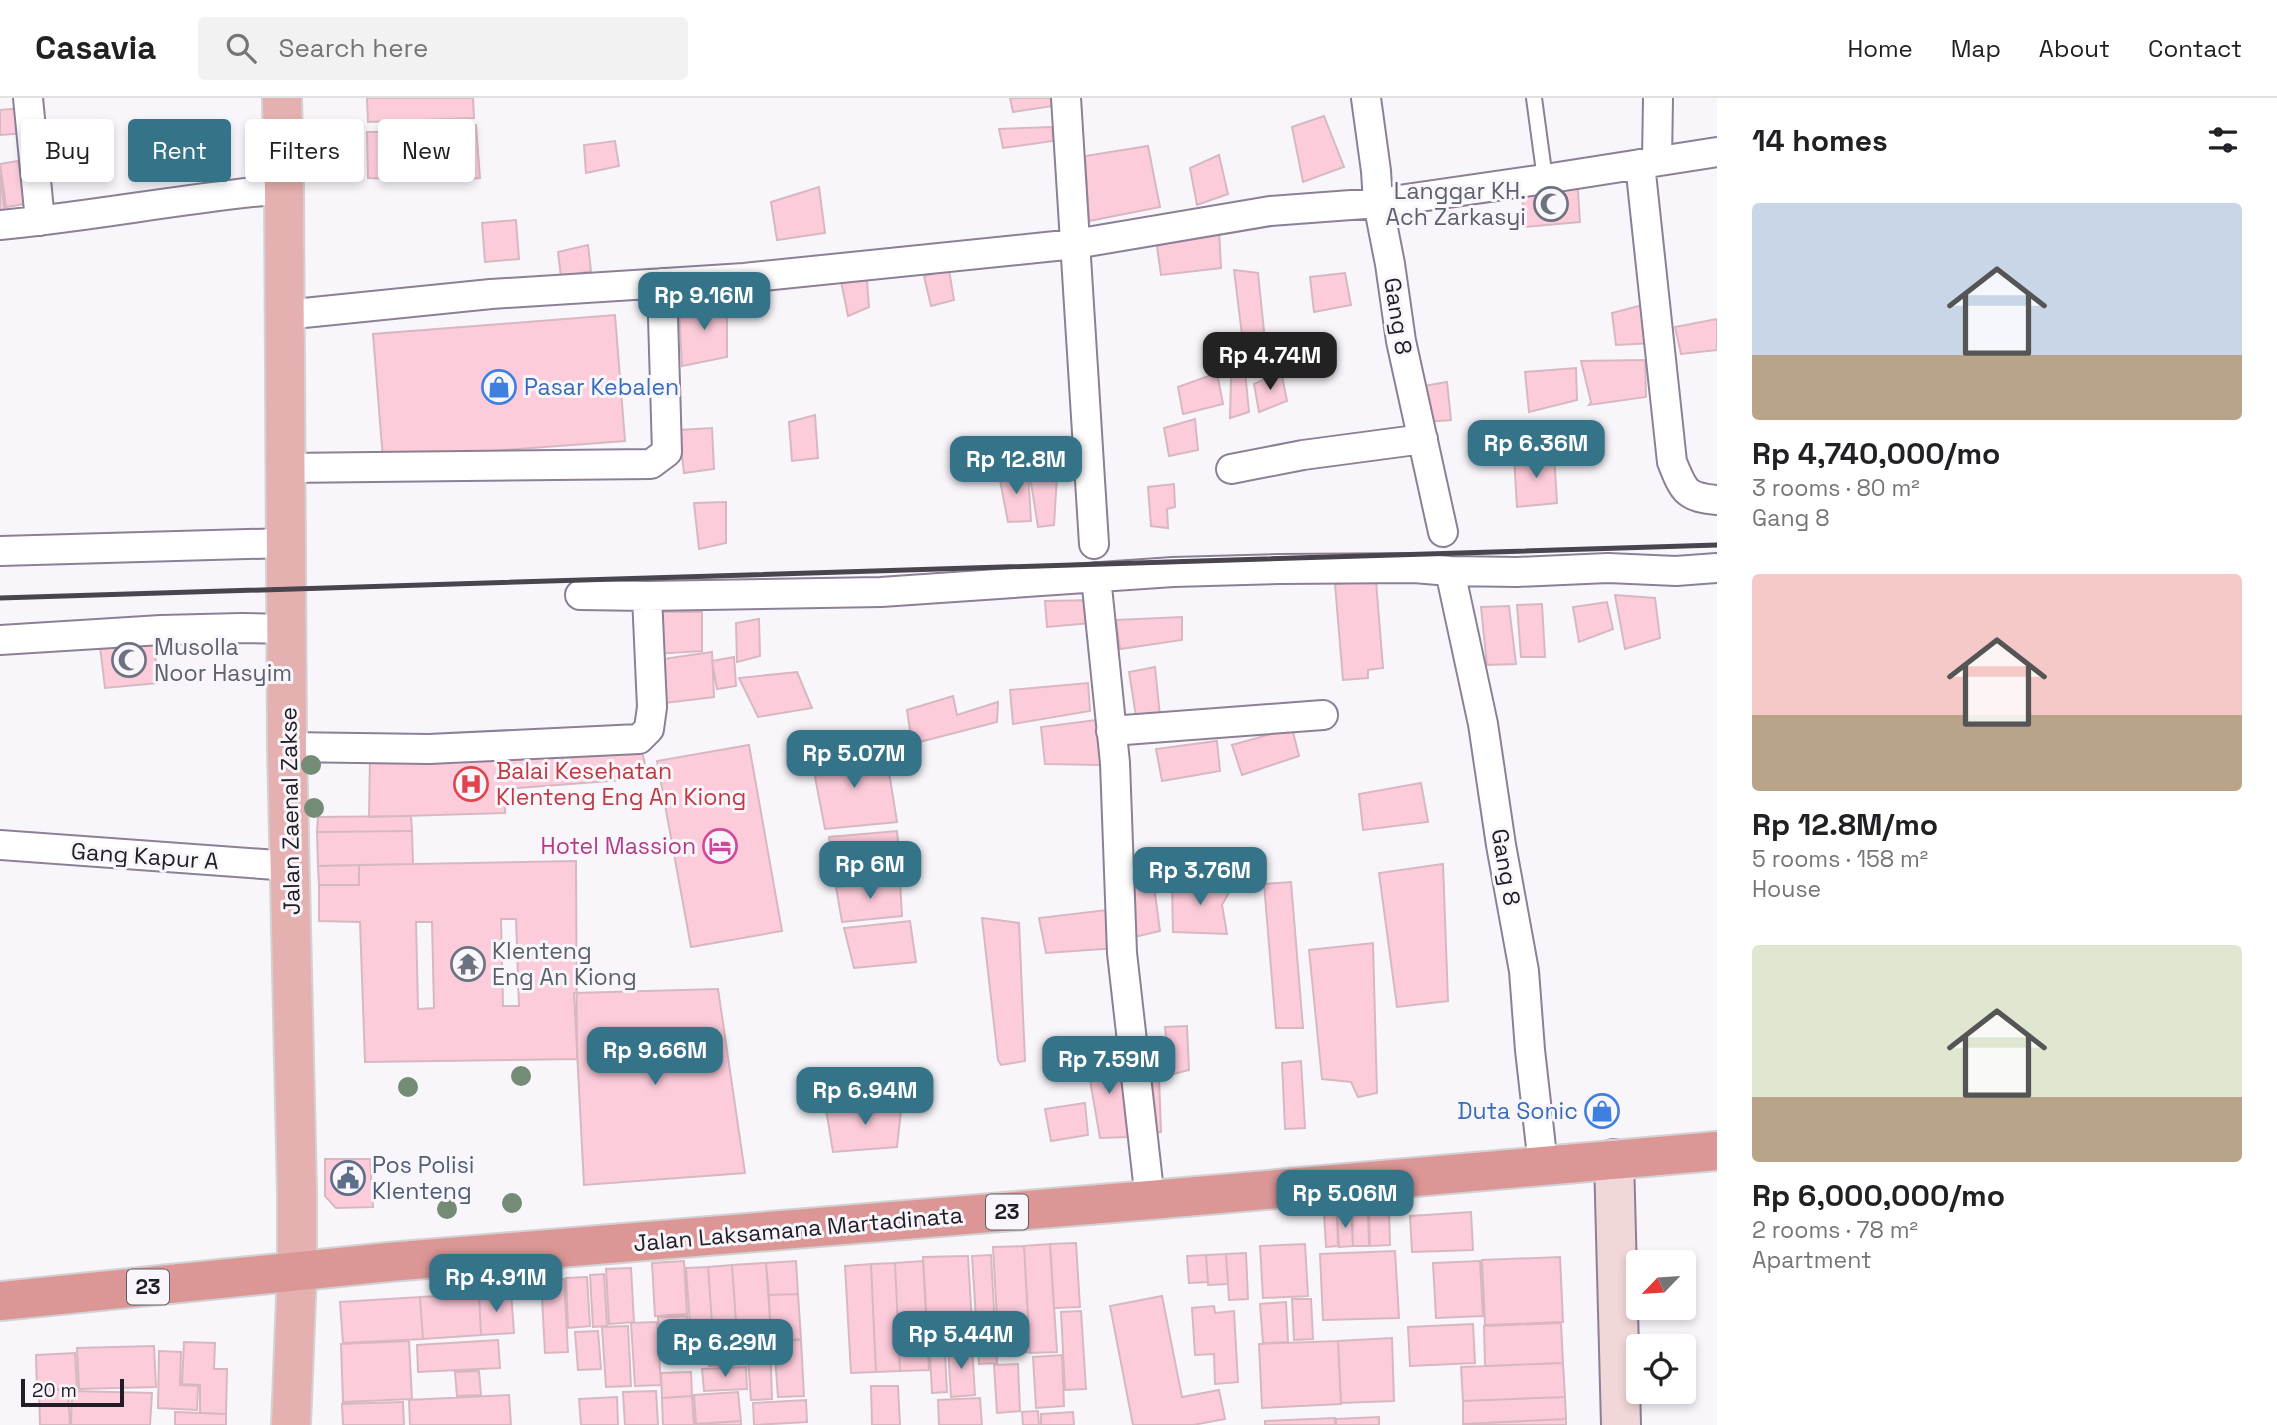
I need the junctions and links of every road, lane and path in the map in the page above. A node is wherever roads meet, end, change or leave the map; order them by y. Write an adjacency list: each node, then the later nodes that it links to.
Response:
1 (28, 98): 12 (street)
2 (282, 98): 10 (main road, Jalan Zaenal Zakse)
3 (1066, 98): 14 (street)
4 (1366, 98): 11 (street, Gang 8)
5 (1534, 98): 9 (lane)
6 (1658, 98): 8 (street)
7 (1717, 152): 8 (street)
8 (1649, 162): 9 (street); 20 (street)
9 (1545, 179): 11 (street)
10 (284, 189): 12 (street); 16 (main road, Jalan Zaenal Zakse)
11 (1378, 202): 14 (street); 17 (street, Gang 8)
12 (40, 221): 13 (street)
13 (0, 225)
14 (1074, 244): 15 (street); 23 (street)
15 (662, 283): 16 (street); 18 (street)
16 (284, 315): 18 (main road, Jalan Zaenal Zakse)
17 (1423, 439): 19 (street); 21 (street, Gang 8)
18 (285, 468): 22 (main road, Jalan Zaenal Zakse)
19 (1230, 469)
20 (1717, 500)
21 (1443, 532)
22 (286, 542): 24 (street); 30 (main road, Jalan Zaenal Zakse)
23 (1094, 544)
24 (0, 551)
25 (1717, 568): 26 (street)
26 (1450, 571): 27 (street); 39 (street, Gang 8)
27 (1096, 577): 29 (street); 33 (street)
28 (580, 595): 29 (street)
29 (647, 596): 34 (street)
30 (288, 629): 31 (street); 34 (main road, Jalan Zaenal Zakse)
31 (0, 640)
32 (1323, 715): 33 (street)
33 (1111, 731): 40 (street)
34 (287, 747): 36 (main road, Jalan Zaenal Zakse)
35 (0, 845): 36 (street, Gang Kapur A)
36 (290, 866): 41 (main road, Jalan Zaenal Zakse)
37 (1717, 1151): 38 (highway, Jalan Laksamana Martadinata / 23)
38 (1614, 1158): 39 (highway, Jalan Laksamana Martadinata / 23); 44 (main road)
39 (1543, 1165): 40 (highway, Jalan Laksamana Martadinata / 23)
40 (1150, 1200): 41 (highway, Jalan Laksamana Martadinata / 23)
41 (297, 1272): 42 (highway, 23); 43 (main road, Jalan Zaenal Zakse)
42 (0, 1301)
43 (291, 1425)
44 (1621, 1425)

